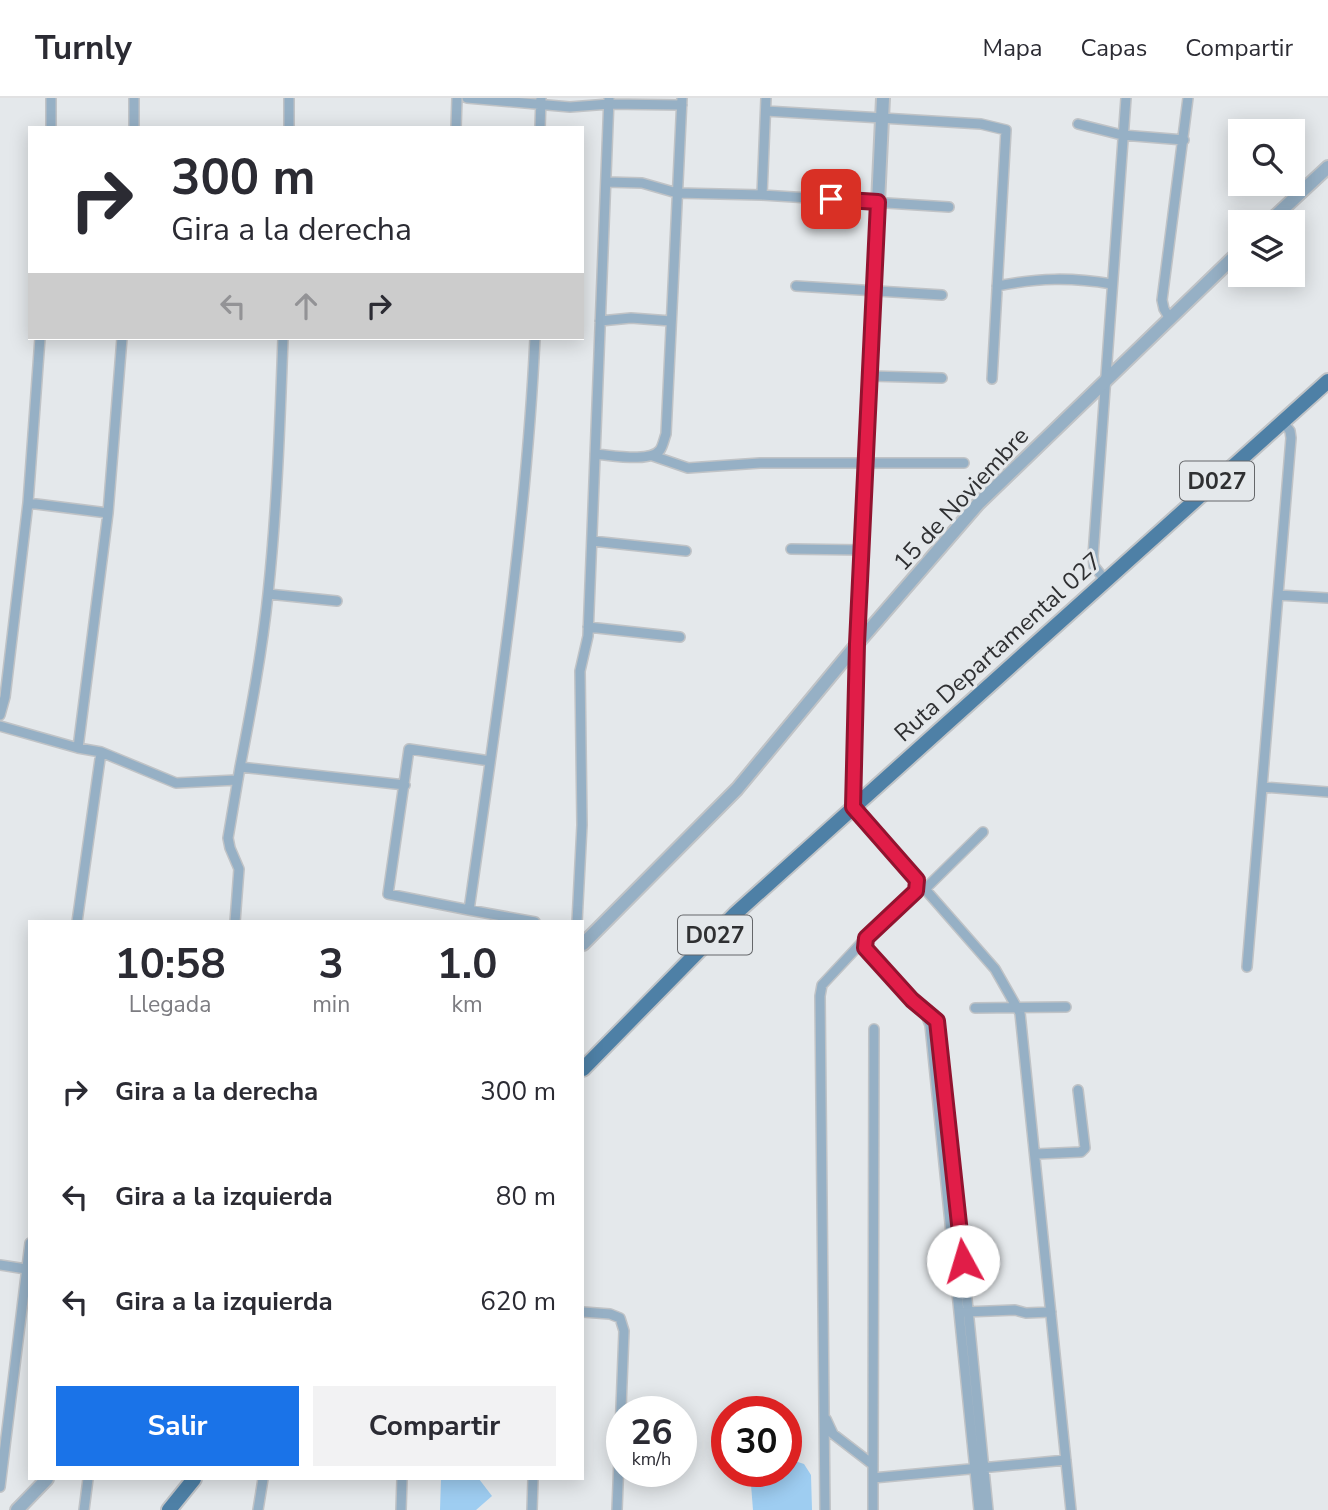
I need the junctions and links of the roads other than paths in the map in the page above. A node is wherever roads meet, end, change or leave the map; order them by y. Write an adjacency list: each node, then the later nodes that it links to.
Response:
1 (51, 98): 16 (street)
2 (134, 98): 17 (street)
3 (289, 98): 18 (street)
4 (457, 98): 19 (street)
5 (467, 98): 10 (street)
6 (766, 98): 13 (street)
7 (883, 98): 14 (street)
8 (1126, 98): 21 (street)
9 (1188, 98): 22 (street)
10 (541, 101): 11 (street); 20 (street)
11 (609, 101): 12 (street); 24 (street)
12 (682, 101): 25 (street)
13 (766, 111): 14 (street); 26 (street)
14 (882, 118): 27 (street); 33 (street)
15 (1078, 124): 21 (street)
16 (51, 126)
17 (134, 126)
18 (289, 126)
19 (456, 126)
20 (540, 126)
21 (1122, 135): 22 (street); 31 (street)
22 (1184, 140): 36 (street)
23 (1328, 167): 29 (street)
24 (606, 182): 25 (street); 37 (street)
25 (677, 193): 26 (street); 38 (street)
26 (762, 195): 27 (street)
27 (878, 202): 28 (street); 34 (street)
28 (949, 207)
29 (1282, 210)
30 (1228, 263): 36 (street, 15 de Noviembre)
31 (1112, 284): 33 (street); 47 (street)
32 (796, 286): 34 (street)
33 (997, 286): 45 (street)
34 (874, 291): 35 (street); 43 (street)
35 (942, 295)
36 (1170, 319): 47 (street, 15 de Noviembre)
37 (600, 321): 38 (street); 49 (street)
38 (671, 321): 50 (street)
39 (40, 340): 53 (street)
40 (122, 340): 54 (street)
41 (283, 340): 60 (street)
42 (535, 340): 71 (street)
43 (870, 376): 44 (street); 51 (street)
44 (942, 378)
45 (992, 379)
46 (1328, 381): 48 (main road, Ruta Departamental 027 / D027)
47 (1104, 383): 59 (street); 66 (street, 15 de Noviembre)
48 (1283, 422): 59 (main road, Ruta Departamental 027 / D027); 61 (street)
49 (595, 454): 50 (street); 55 (street)
50 (653, 456): 51 (street)
51 (866, 462): 52 (street); 57 (street)
52 (964, 463)
53 (28, 503): 54 (street); 67 (street)
54 (108, 513): 69 (street)
55 (592, 541): 58 (street); 64 (street)
56 (791, 549): 57 (street)
57 (862, 550): 66 (street)
58 (686, 551)
59 (1105, 580): 77 (main road, Ruta Departamental 027 / D027)
60 (268, 594): 63 (street); 72 (street)
61 (1278, 595): 62 (street); 75 (street)
62 (1328, 598)
63 (337, 601)
64 (588, 627): 65 (street); 85 (street)
65 (680, 637)
66 (857, 644): 77 (street); 87 (street, 15 de Noviembre)
67 (0, 715)
68 (0, 726): 69 (street)
69 (78, 748): 70 (street)
70 (101, 752): 73 (street); 82 (street)
71 (490, 761): 74 (street); 81 (street)
72 (240, 767): 73 (street); 74 (street)
73 (237, 780): 83 (street)
74 (405, 785): 81 (street)
75 (1262, 787): 76 (street); 88 (street)
76 (1328, 792)
77 (853, 807): 79 (street); 93 (main road, Ruta Departamental 027 / D027)
78 (983, 832): 80 (street)
79 (917, 880): 80 (street); 86 (street)
80 (925, 889): 91 (street)
81 (469, 910): 84 (street)
82 (77, 920)
83 (235, 920)
84 (524, 920)
85 (577, 920)
86 (866, 938): 100 (street); 102 (street)
87 (584, 940)
88 (1247, 967)
89 (1066, 1007): 91 (street)
90 (975, 1008): 91 (street)
91 (1018, 1009): 95 (street)
92 (874, 1029): 104 (street)
93 (584, 1068)
94 (1078, 1090): 95 (street)
95 (1036, 1154): 101 (street)
96 (28, 1256): 98 (street)
97 (0, 1265): 98 (street)
98 (26, 1269): 113 (street)
99 (584, 1312): 120 (street)
100 (964, 1312): 101 (street); 105 (street)
101 (1051, 1312): 103 (street)
102 (823, 1407): 104 (street); 121 (street)
103 (1066, 1460): 105 (street); 125 (street)
104 (872, 1464): 106 (street)
105 (979, 1468): 106 (street); 123 (street); 124 (street)
106 (873, 1478): 122 (street)
107 (46, 1480): 114 (street)
108 (88, 1480): 115 (street)
109 (193, 1480): 116 (main road)
110 (263, 1480): 117 (street)
111 (402, 1480): 118 (street)
112 (533, 1480): 119 (street)
113 (0, 1487)
114 (17, 1510)
115 (85, 1510)
116 (169, 1510)
117 (258, 1510)
118 (401, 1510)
119 (531, 1510)
120 (617, 1510)
121 (825, 1510)
122 (873, 1510)
123 (979, 1510)
124 (988, 1510)
125 (1071, 1510)

